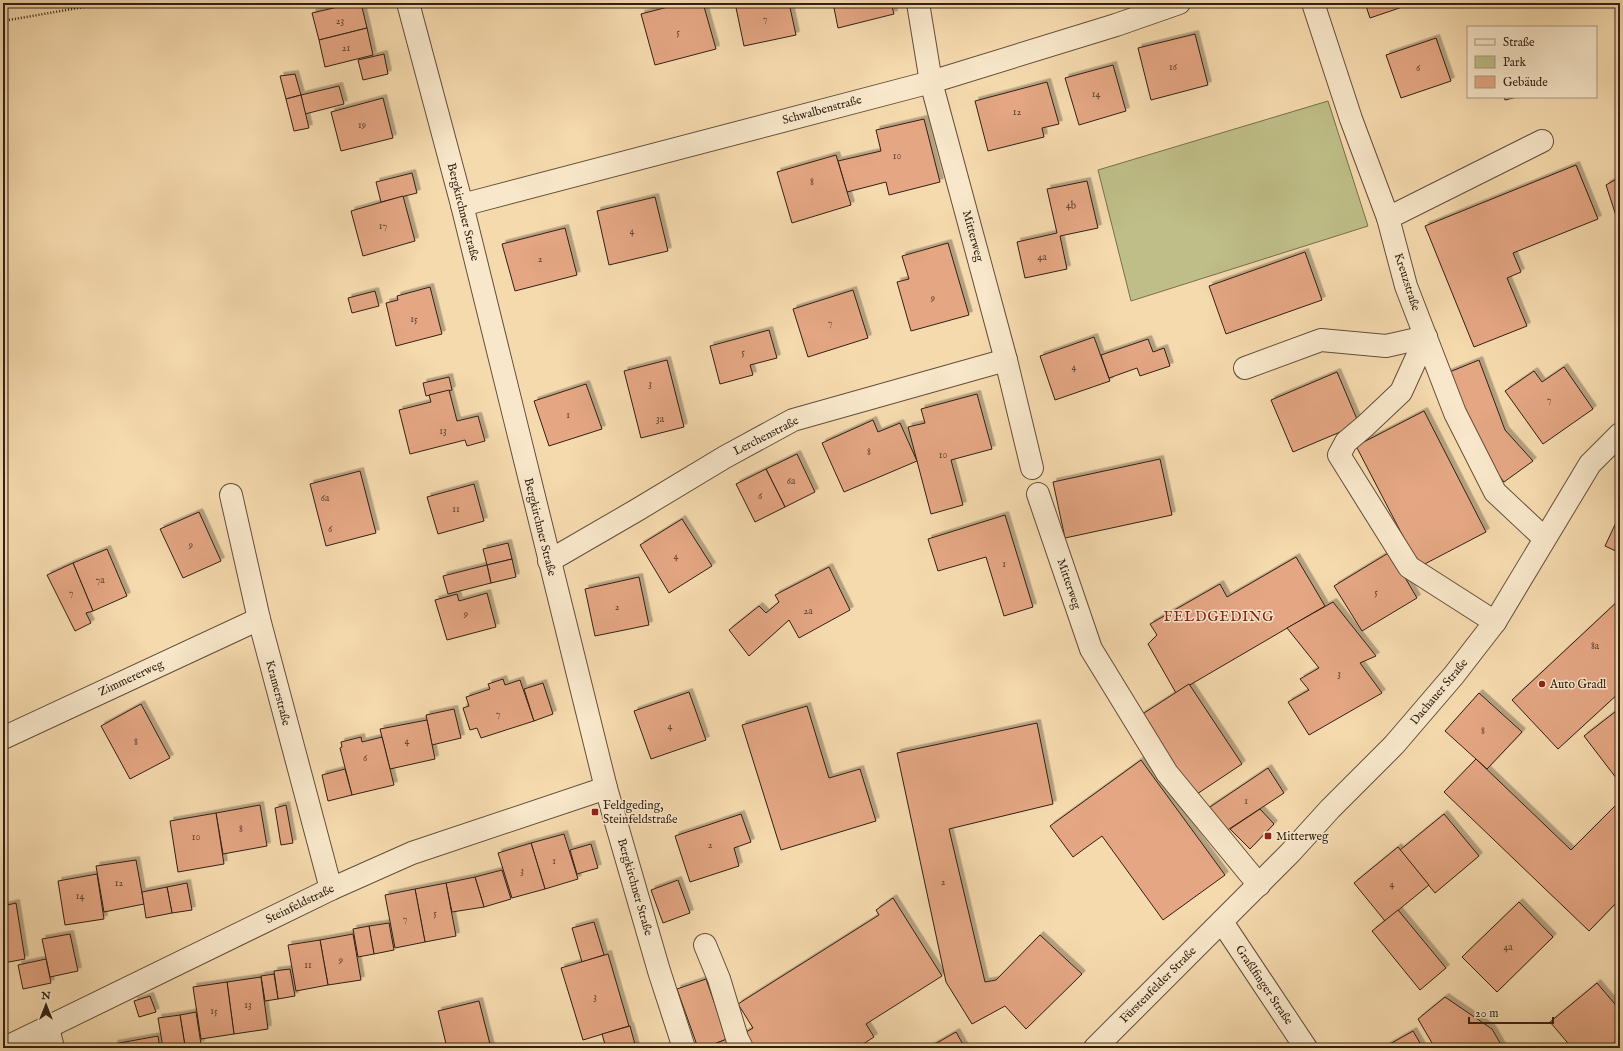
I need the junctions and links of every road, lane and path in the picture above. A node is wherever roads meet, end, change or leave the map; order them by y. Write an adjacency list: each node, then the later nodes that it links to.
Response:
1 (107, 3): 6 (path)
2 (408, 3): 9 (street, Bergkirchner Straße)
3 (918, 3): 7 (street, Mitterweg)
4 (1179, 3): 7 (street, Schwalbenstraße)
5 (1313, 3): 10 (street, Kreuzstraße)
6 (3, 21)
7 (932, 82): 9 (street, Schwalbenstraße); 12 (street, Mitterweg)
8 (1542, 141): 10 (street)
9 (462, 205): 19 (street, Bergkirchner Straße)
10 (1388, 218): 11 (street, Kreuzstraße)
11 (1426, 337): 13 (street); 18 (street, Kreuzstraße); 21 (street)
12 (1006, 360): 15 (street, Mitterweg); 19 (street, Lerchenstraße)
13 (1245, 368)
14 (1620, 434): 18 (street, Dachauer Straße)
15 (1032, 468)
16 (1038, 494): 24 (street, Mitterweg)
17 (231, 495): 20 (street, Kramerstraße)
18 (1544, 538): 21 (street, Dachauer Straße)
19 (549, 561): 23 (street, Bergkirchner Straße)
20 (259, 619): 22 (street, Zimmererweg); 25 (street, Kramerstraße)
21 (1495, 622): 24 (street, Dachauer Straße)
22 (3, 738)
23 (606, 788): 25 (street, Steinfeldstraße); 30 (street, Bergkirchner Straße)
24 (1258, 885): 26 (street, Dachauer Straße)
25 (331, 889): 28 (street, Steinfeldstraße)
26 (1222, 922): 32 (street, Fürstenfelder Straße); 33 (street, Graßlfinger Straße)
27 (704, 945): 31 (street)
28 (50, 1038): 29 (street, Steinfeldstraße)
29 (5, 1048)
30 (684, 1048)
31 (742, 1048)
32 (1095, 1048)
33 (1306, 1048)

